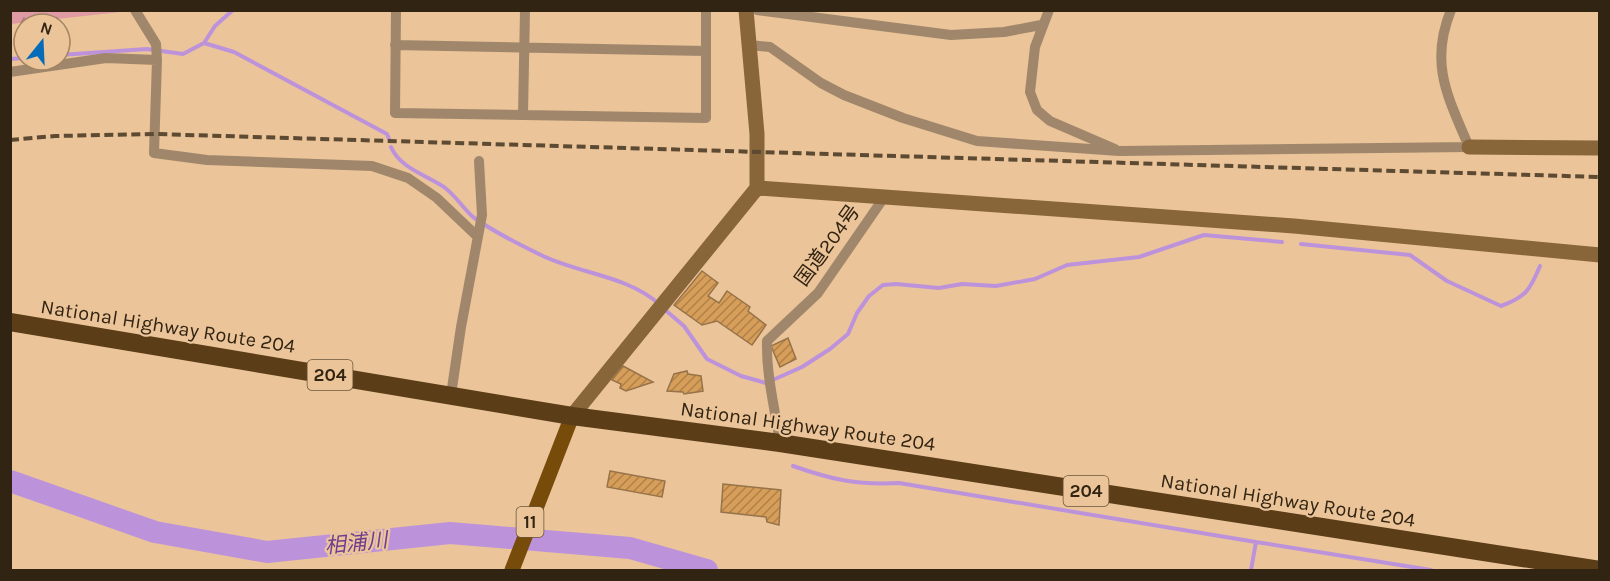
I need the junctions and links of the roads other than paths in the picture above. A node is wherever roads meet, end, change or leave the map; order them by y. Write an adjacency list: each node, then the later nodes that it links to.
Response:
1 (135, 10): 14 (street)
2 (396, 10): 10 (street)
3 (525, 10): 12 (street)
4 (706, 10): 13 (street)
5 (746, 10): 11 (street)
6 (757, 10): 9 (street)
7 (1049, 10): 9 (street)
8 (1451, 10): 17 (street)
9 (1041, 25): 19 (street)
10 (395, 45): 12 (street); 16 (street)
11 (750, 45): 19 (street); 21 (street)
12 (524, 47): 13 (street); 16 (street)
13 (706, 51): 16 (street)
14 (157, 60): 15 (street); 23 (street)
15 (10, 72)
16 (524, 115)
17 (1469, 147): 18 (street); 19 (street)
18 (1599, 148)
19 (1119, 151)
20 (479, 161): 23 (street)
21 (757, 188): 22 (street); 27 (street)
22 (885, 196): 24 (street); 28 (street, 国道204号)
23 (477, 236): 26 (street)
24 (1599, 255)
25 (10, 322): 26 (highway, National Highway Route 204 / 204)
26 (451, 395): 27 (highway, National Highway Route 204 / 204)
27 (572, 416): 28 (highway, National Highway Route 204 / 204); 29 (main road, 11)
28 (780, 443): 30 (highway, National Highway Route 204 / 204)
29 (512, 570)
30 (1599, 570)

